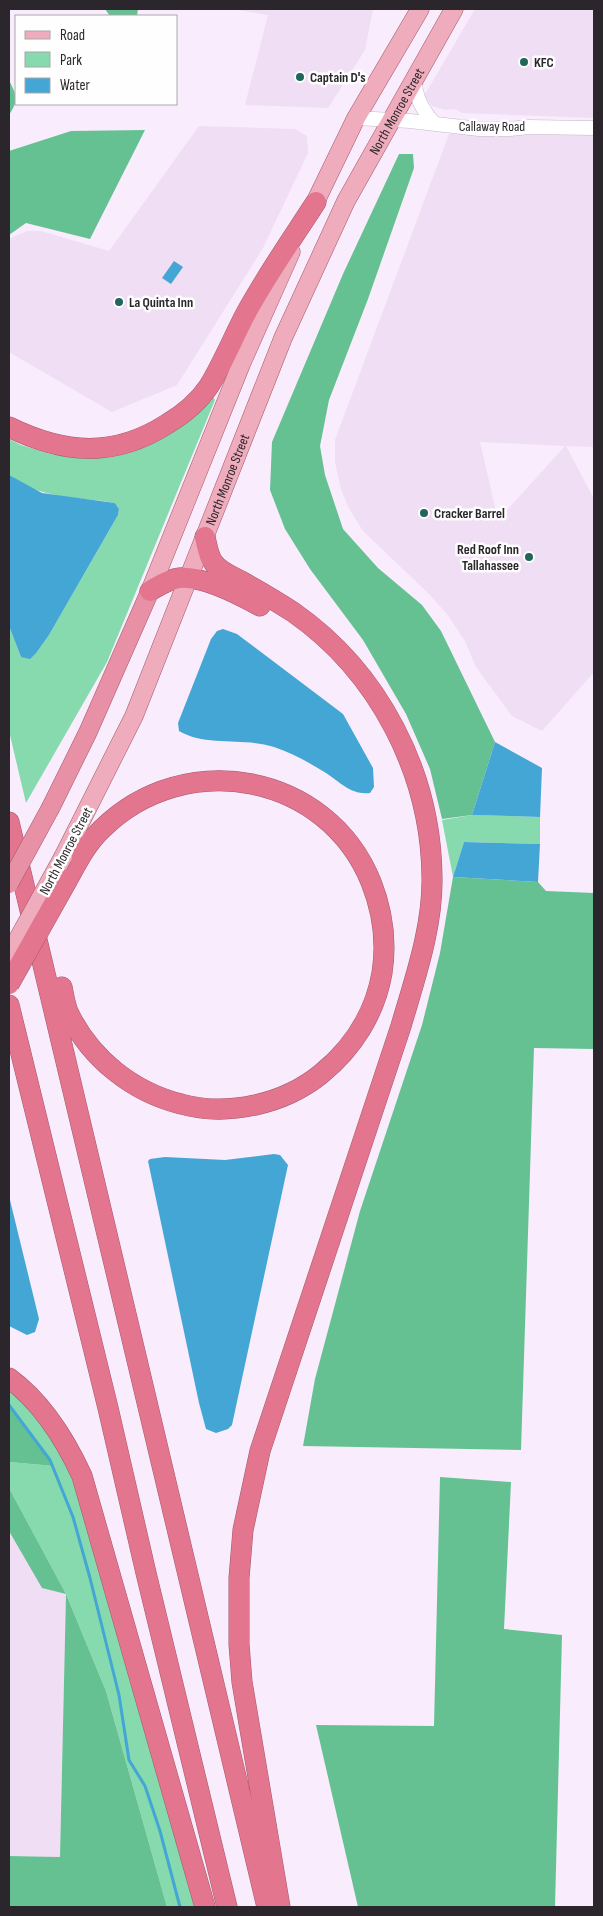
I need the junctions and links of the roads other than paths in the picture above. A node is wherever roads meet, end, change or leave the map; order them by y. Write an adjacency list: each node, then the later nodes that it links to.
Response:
1 (420, 9): 4 (main road)
2 (454, 9): 3 (main road, North Monroe Street)
3 (414, 79): 5 (main road, North Monroe Street); 6 (street)
4 (356, 118): 5 (street, Callaway Road); 8 (main road)
5 (391, 120): 6 (street, Callaway Road); 10 (main road, North Monroe Street)
6 (435, 124): 7 (street, Callaway Road)
7 (594, 128)
8 (316, 202): 9 (highway); 12 (main road)
9 (9, 427)
10 (205, 537): 11 (main road, North Monroe Street); 13 (highway)
11 (188, 578): 12 (highway); 13 (highway); 17 (main road, North Monroe Street, bridge)
12 (150, 591): 16 (highway, bridge)
13 (358, 673): 24 (highway)
14 (9, 807): 18 (highway, bridge)
15 (9, 822): 23 (highway)
16 (9, 884)
17 (9, 955)
18 (9, 984)
19 (9, 1005): 22 (highway)
20 (9, 1378): 21 (highway)
21 (205, 1907)
22 (227, 1907)
23 (267, 1907)
24 (280, 1907)

